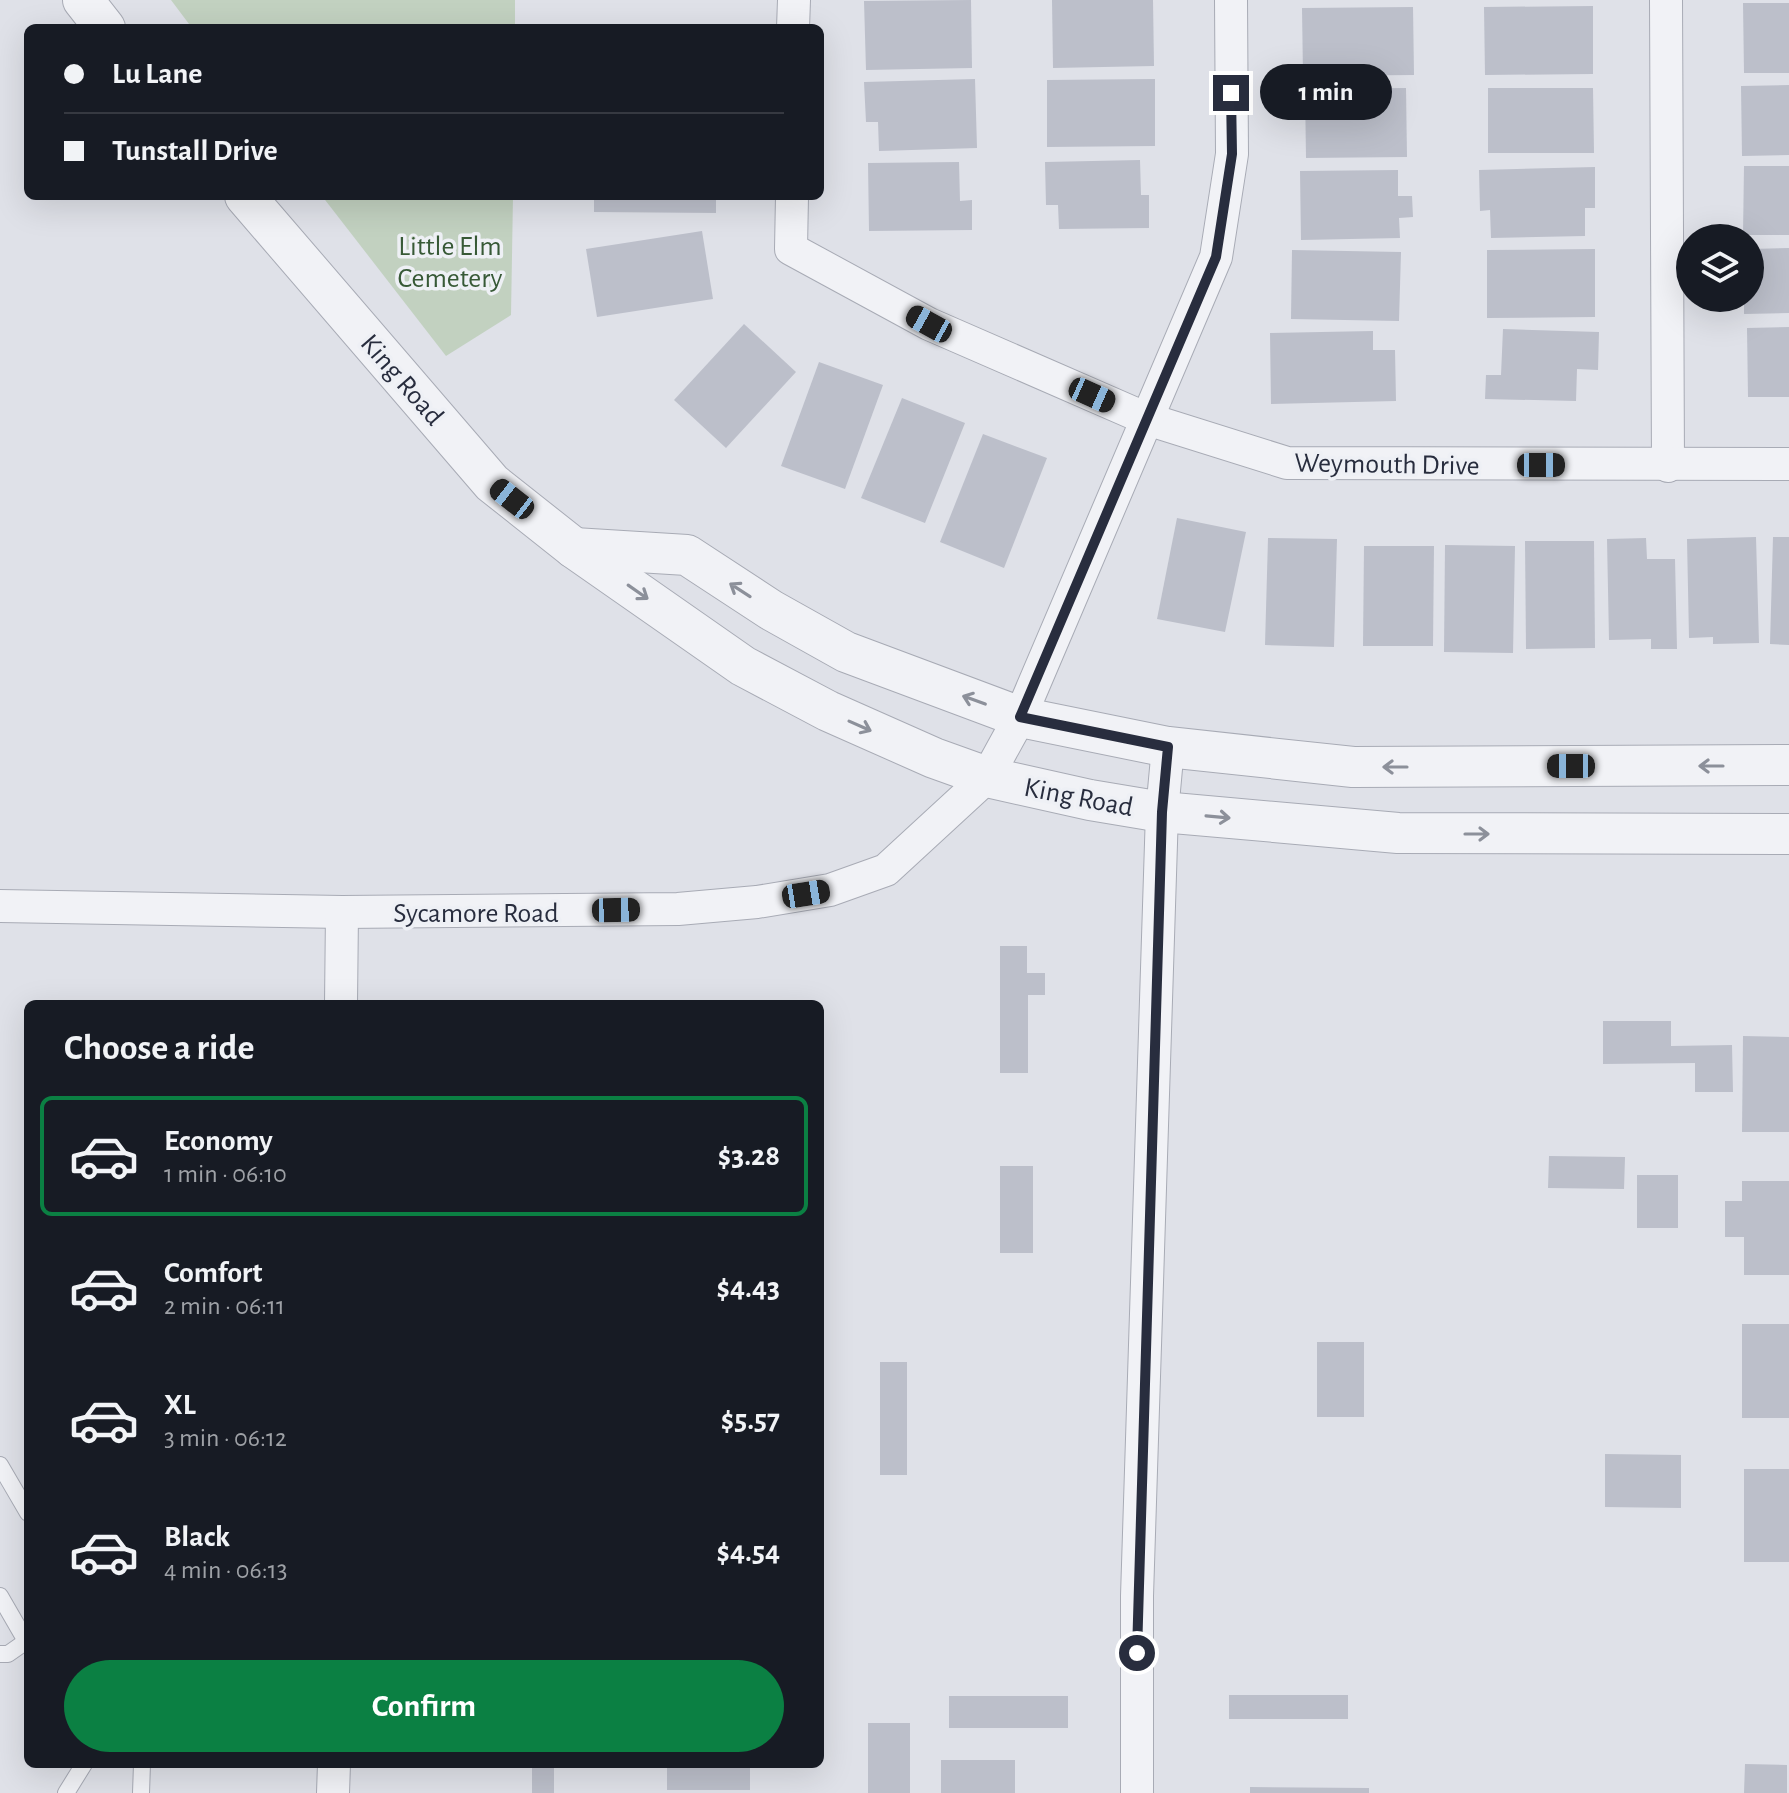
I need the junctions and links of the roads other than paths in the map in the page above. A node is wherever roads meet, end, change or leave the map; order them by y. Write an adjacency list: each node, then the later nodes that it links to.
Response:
1 (83, 0): 5 (street)
2 (794, 0): 6 (street)
3 (1231, 0): 9 (street, Sycamore Road)
4 (1666, 0): 11 (street)
5 (102, 24)
6 (793, 24)
7 (248, 200): 12 (street, King Road)
8 (792, 200): 9 (street, Weymouth Drive)
9 (1147, 419): 11 (street, Weymouth Drive); 13 (street, Sycamore Road)
10 (1789, 464): 11 (street, Weymouth Drive)
11 (1668, 466)
12 (574, 548): 13 (street, one-way to 12); 16 (street, King Road, one-way to 16)
13 (1020, 717): 14 (street); 16 (street, Sycamore Road)
14 (1168, 747): 15 (street, one-way to 14); 17 (street)
15 (1789, 765)
16 (987, 777): 17 (street, King Road); 20 (street, Sycamore Road)
17 (1162, 812): 18 (street, King Road, one-way to 18); 34 (street)
18 (1789, 834)
19 (0, 906): 20 (street, Sycamore Road)
20 (342, 912): 21 (street)
21 (341, 1000)
22 (0, 1465): 23 (lane)
23 (24, 1506)
24 (0, 1596): 25 (lane)
25 (24, 1635)
26 (24, 1642): 27 (lane)
27 (0, 1654)
28 (82, 1768): 31 (lane)
29 (142, 1768): 32 (lane)
30 (334, 1768): 33 (street)
31 (66, 1793)
32 (141, 1793)
33 (333, 1793)
34 (1137, 1793)

